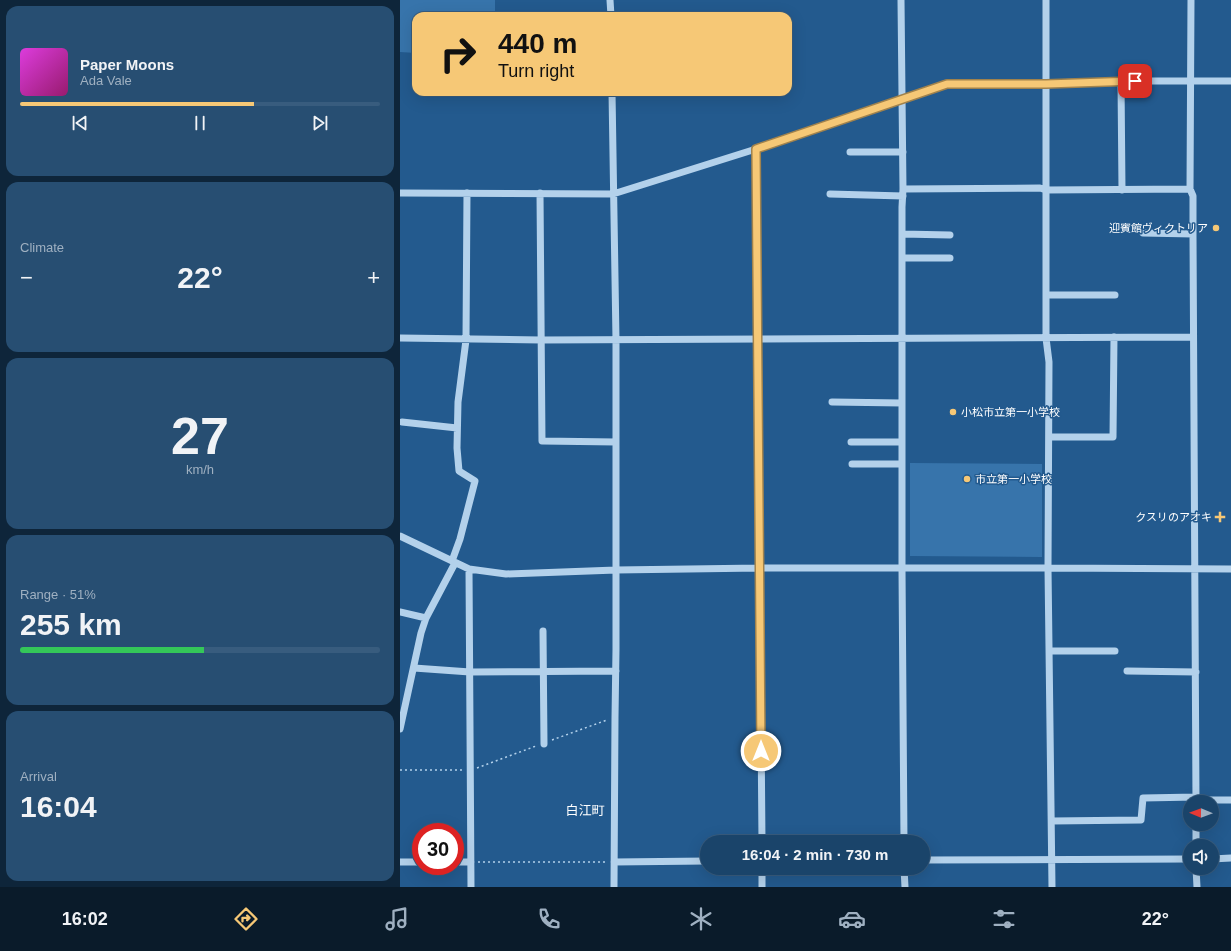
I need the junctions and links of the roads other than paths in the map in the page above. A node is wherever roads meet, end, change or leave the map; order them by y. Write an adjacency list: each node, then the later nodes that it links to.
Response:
1 (610, 0): 5 (street)
2 (901, 0): 11 (street)
3 (1046, 0): 9 (street)
4 (1191, 0): 7 (street)
5 (610, 12)
6 (1122, 80): 7 (street); 9 (street); 17 (street)
7 (1190, 81): 8 (street); 15 (street)
8 (1231, 81)
9 (1046, 84): 11 (street); 16 (street)
10 (612, 96): 22 (street)
11 (902, 99): 12 (street); 14 (street)
12 (756, 149): 22 (street); 36 (street)
13 (850, 152): 14 (street)
14 (903, 152): 19 (street)
15 (1190, 189): 17 (street); 26 (street)
16 (1046, 190): 17 (street); 19 (street); 30 (street)
17 (1122, 190)
18 (400, 192): 20 (street)
19 (903, 192): 23 (street); 25 (street)
20 (467, 193): 21 (street); 38 (street)
21 (540, 193): 22 (street); 39 (street)
22 (613, 194): 40 (street)
23 (830, 194)
24 (1143, 233): 26 (street)
25 (902, 234): 27 (street); 28 (street)
26 (1193, 234): 33 (street)
27 (950, 235)
28 (902, 258): 29 (street); 37 (street)
29 (950, 258)
30 (1046, 295): 31 (street); 35 (street)
31 (1115, 295)
32 (1114, 337): 33 (street); 35 (street); 45 (street)
33 (1193, 337): 55 (street)
34 (400, 338): 38 (street)
35 (1046, 338): 37 (street); 45 (street)
36 (758, 339): 37 (street); 40 (street); 53 (street)
37 (902, 339): 42 (street)
38 (466, 340): 39 (street); 44 (street)
39 (541, 340): 40 (street); 46 (street)
40 (616, 340): 46 (street)
41 (832, 402): 42 (street)
42 (902, 403): 48 (street)
43 (402, 422): 44 (street)
44 (457, 428): 52 (street)
45 (1048, 437): 54 (street)
46 (616, 442): 59 (street)
47 (851, 442): 48 (street)
48 (902, 442): 50 (street)
49 (852, 464): 50 (street)
50 (902, 464): 56 (street)
51 (400, 536): 52 (street)
52 (454, 562): 58 (street); 61 (street)
53 (760, 568): 56 (street); 59 (street); 78 (street)
54 (1048, 568): 55 (street); 56 (street); 63 (street)
55 (1195, 568): 57 (street); 70 (street)
56 (902, 569): 79 (street)
57 (1231, 569)
58 (469, 570): 59 (street); 69 (street)
59 (616, 570): 67 (street)
60 (400, 612): 61 (street)
61 (426, 618): 65 (street)
62 (543, 631): 66 (street)
63 (1049, 651): 64 (street); 77 (street)
64 (1114, 651)
65 (414, 668): 69 (street); 71 (street)
66 (543, 671): 67 (street); 69 (street); 72 (street)
67 (616, 671): 90 (street)
68 (1127, 671): 70 (street)
69 (470, 672): 89 (street)
70 (1196, 672): 73 (street)
71 (400, 729)
72 (544, 744)
73 (1196, 795)
74 (1183, 800): 77 (street)
75 (1219, 800): 76 (street)
76 (1231, 800)
77 (1052, 822): 85 (street)
78 (762, 835)
79 (904, 835)
80 (1231, 858): 82 (street)
81 (1183, 859): 85 (street)
82 (1219, 859)
83 (930, 860): 85 (street)
84 (700, 861): 90 (street)
85 (1052, 861): 98 (street)
86 (400, 862): 87 (street)
87 (412, 862)
88 (464, 862): 89 (street)
89 (471, 862): 94 (street)
90 (614, 862): 95 (street)
91 (762, 875): 96 (street)
92 (904, 875): 97 (street)
93 (1196, 875): 99 (street)
94 (472, 887)
95 (614, 887)
96 (762, 887)
97 (905, 887)
98 (1052, 887)
99 (1197, 887)

